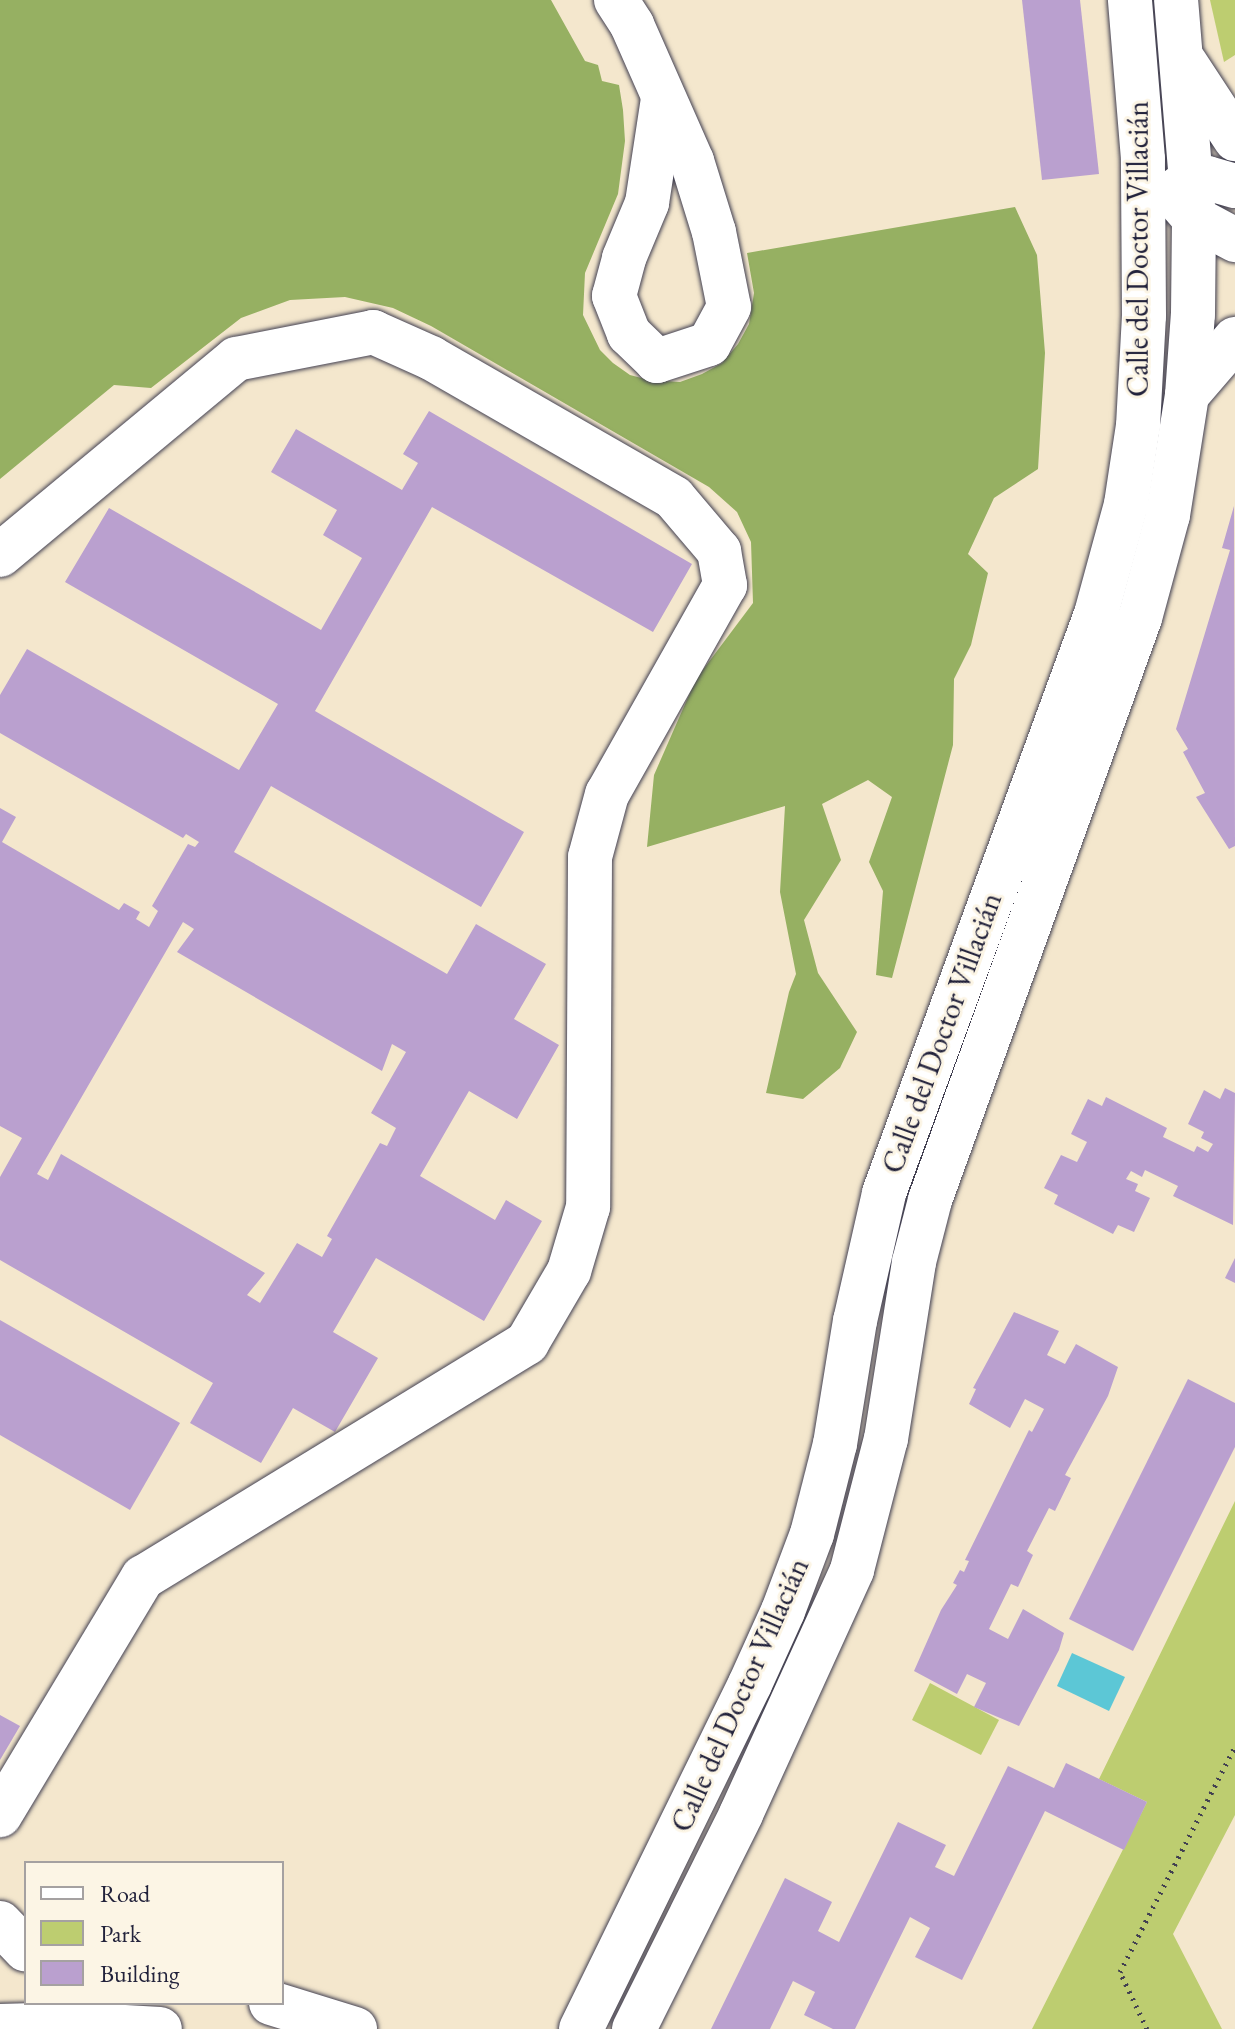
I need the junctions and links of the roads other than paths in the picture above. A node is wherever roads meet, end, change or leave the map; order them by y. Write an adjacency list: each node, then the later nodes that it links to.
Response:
1 (616, 0): 5 (street)
2 (1130, 0): 7 (street, Calle del Doctor Villacián)
3 (1176, 0): 4 (street, Calle del Doctor Villacián)
4 (1184, 60): 6 (street); 9 (street, Calle del Doctor Villacián)
5 (663, 99): 5 (street)
6 (1235, 139)
7 (1143, 159): 9 (street); 10 (street, Calle del Doctor Villacián)
8 (1235, 186): 9 (street)
9 (1185, 197): 10 (street); 11 (street); 13 (street, Calle del Doctor Villacián)
10 (1143, 228): 24 (street, Calle del Doctor Villacián)
11 (1235, 240)
12 (1235, 339): 13 (street)
13 (1187, 395): 25 (street, Calle del Doctor Villacián)
14 (0, 555): 15 (street)
15 (0, 1815)
16 (0, 1923): 17 (street)
17 (24, 1948)
18 (0, 1973): 19 (street)
19 (24, 1974)
20 (277, 2005): 23 (street)
21 (0, 2026): 22 (street)
22 (160, 2029)
23 (355, 2029)
24 (581, 2029)
25 (634, 2029)

